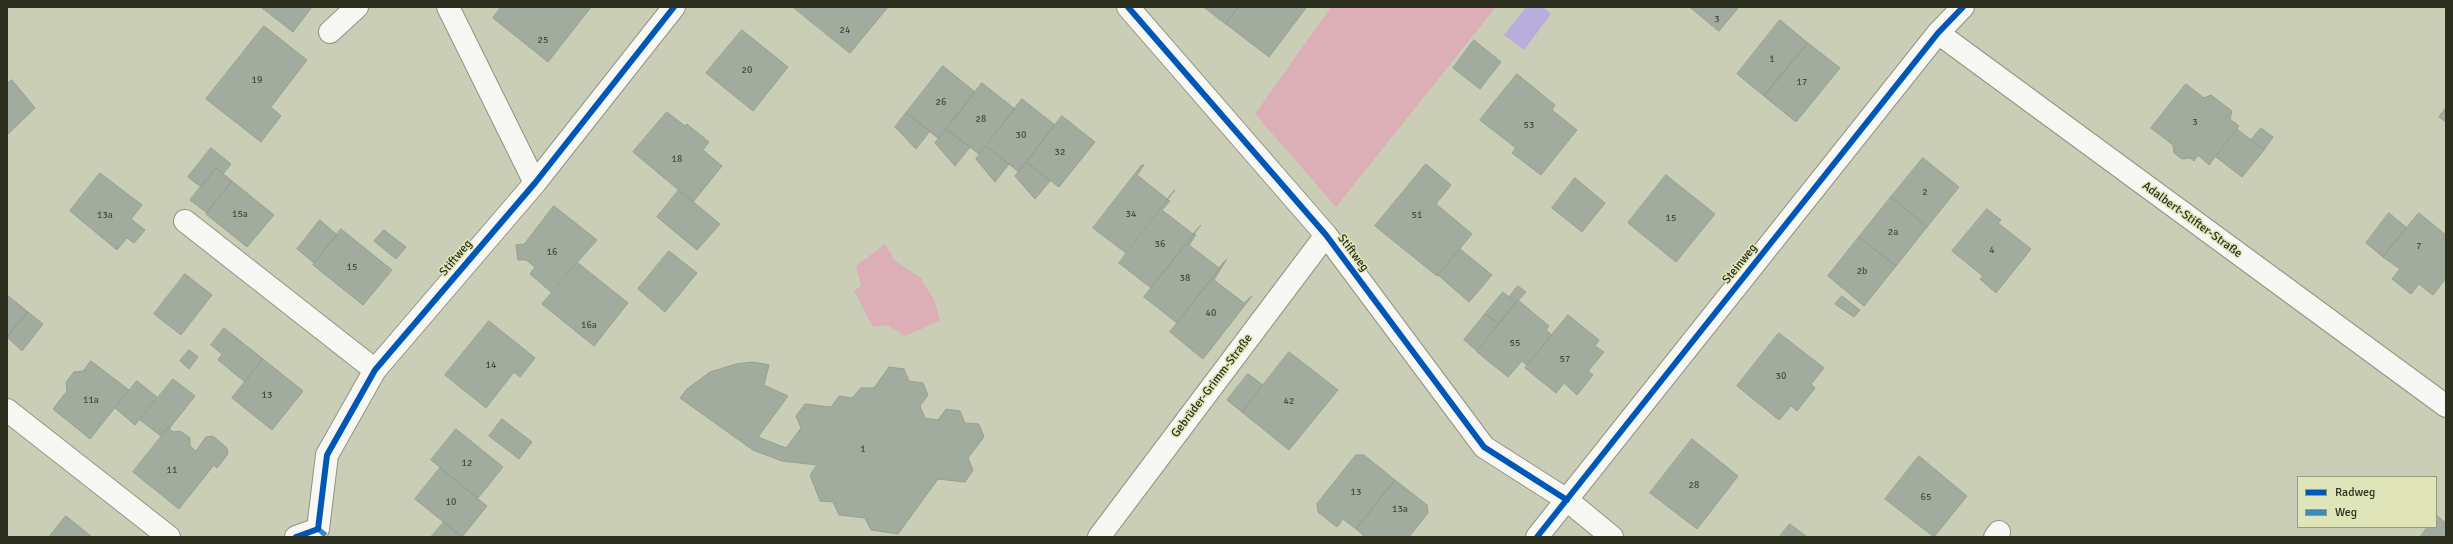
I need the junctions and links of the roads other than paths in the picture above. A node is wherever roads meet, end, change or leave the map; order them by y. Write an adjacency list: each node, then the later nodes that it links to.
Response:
1 (357, 7): 6 (street)
2 (448, 7): 8 (street)
3 (674, 7): 8 (street, Stiftweg)
4 (1128, 7): 10 (street, Stiftweg)
5 (1963, 7): 7 (street, Steinweg)
6 (330, 32)
7 (1938, 33): 12 (street, Adalbert-Stifter-Straße); 14 (street, Steinweg)
8 (535, 183): 11 (street, Stiftweg)
9 (185, 221): 11 (street)
10 (1326, 235): 14 (street, Stiftweg); 18 (street, Gebrüder-Grimm-Straße)
11 (375, 370): 15 (street, Stiftweg)
12 (2446, 406)
13 (7, 410): 16 (street)
14 (1567, 500): 19 (street, Steinweg); 20 (street, Stiftweg)
15 (323, 533): 17 (street, Stiftweg)
16 (169, 537)
17 (296, 537)
18 (1099, 537)
19 (1537, 537)
20 (1612, 537)

